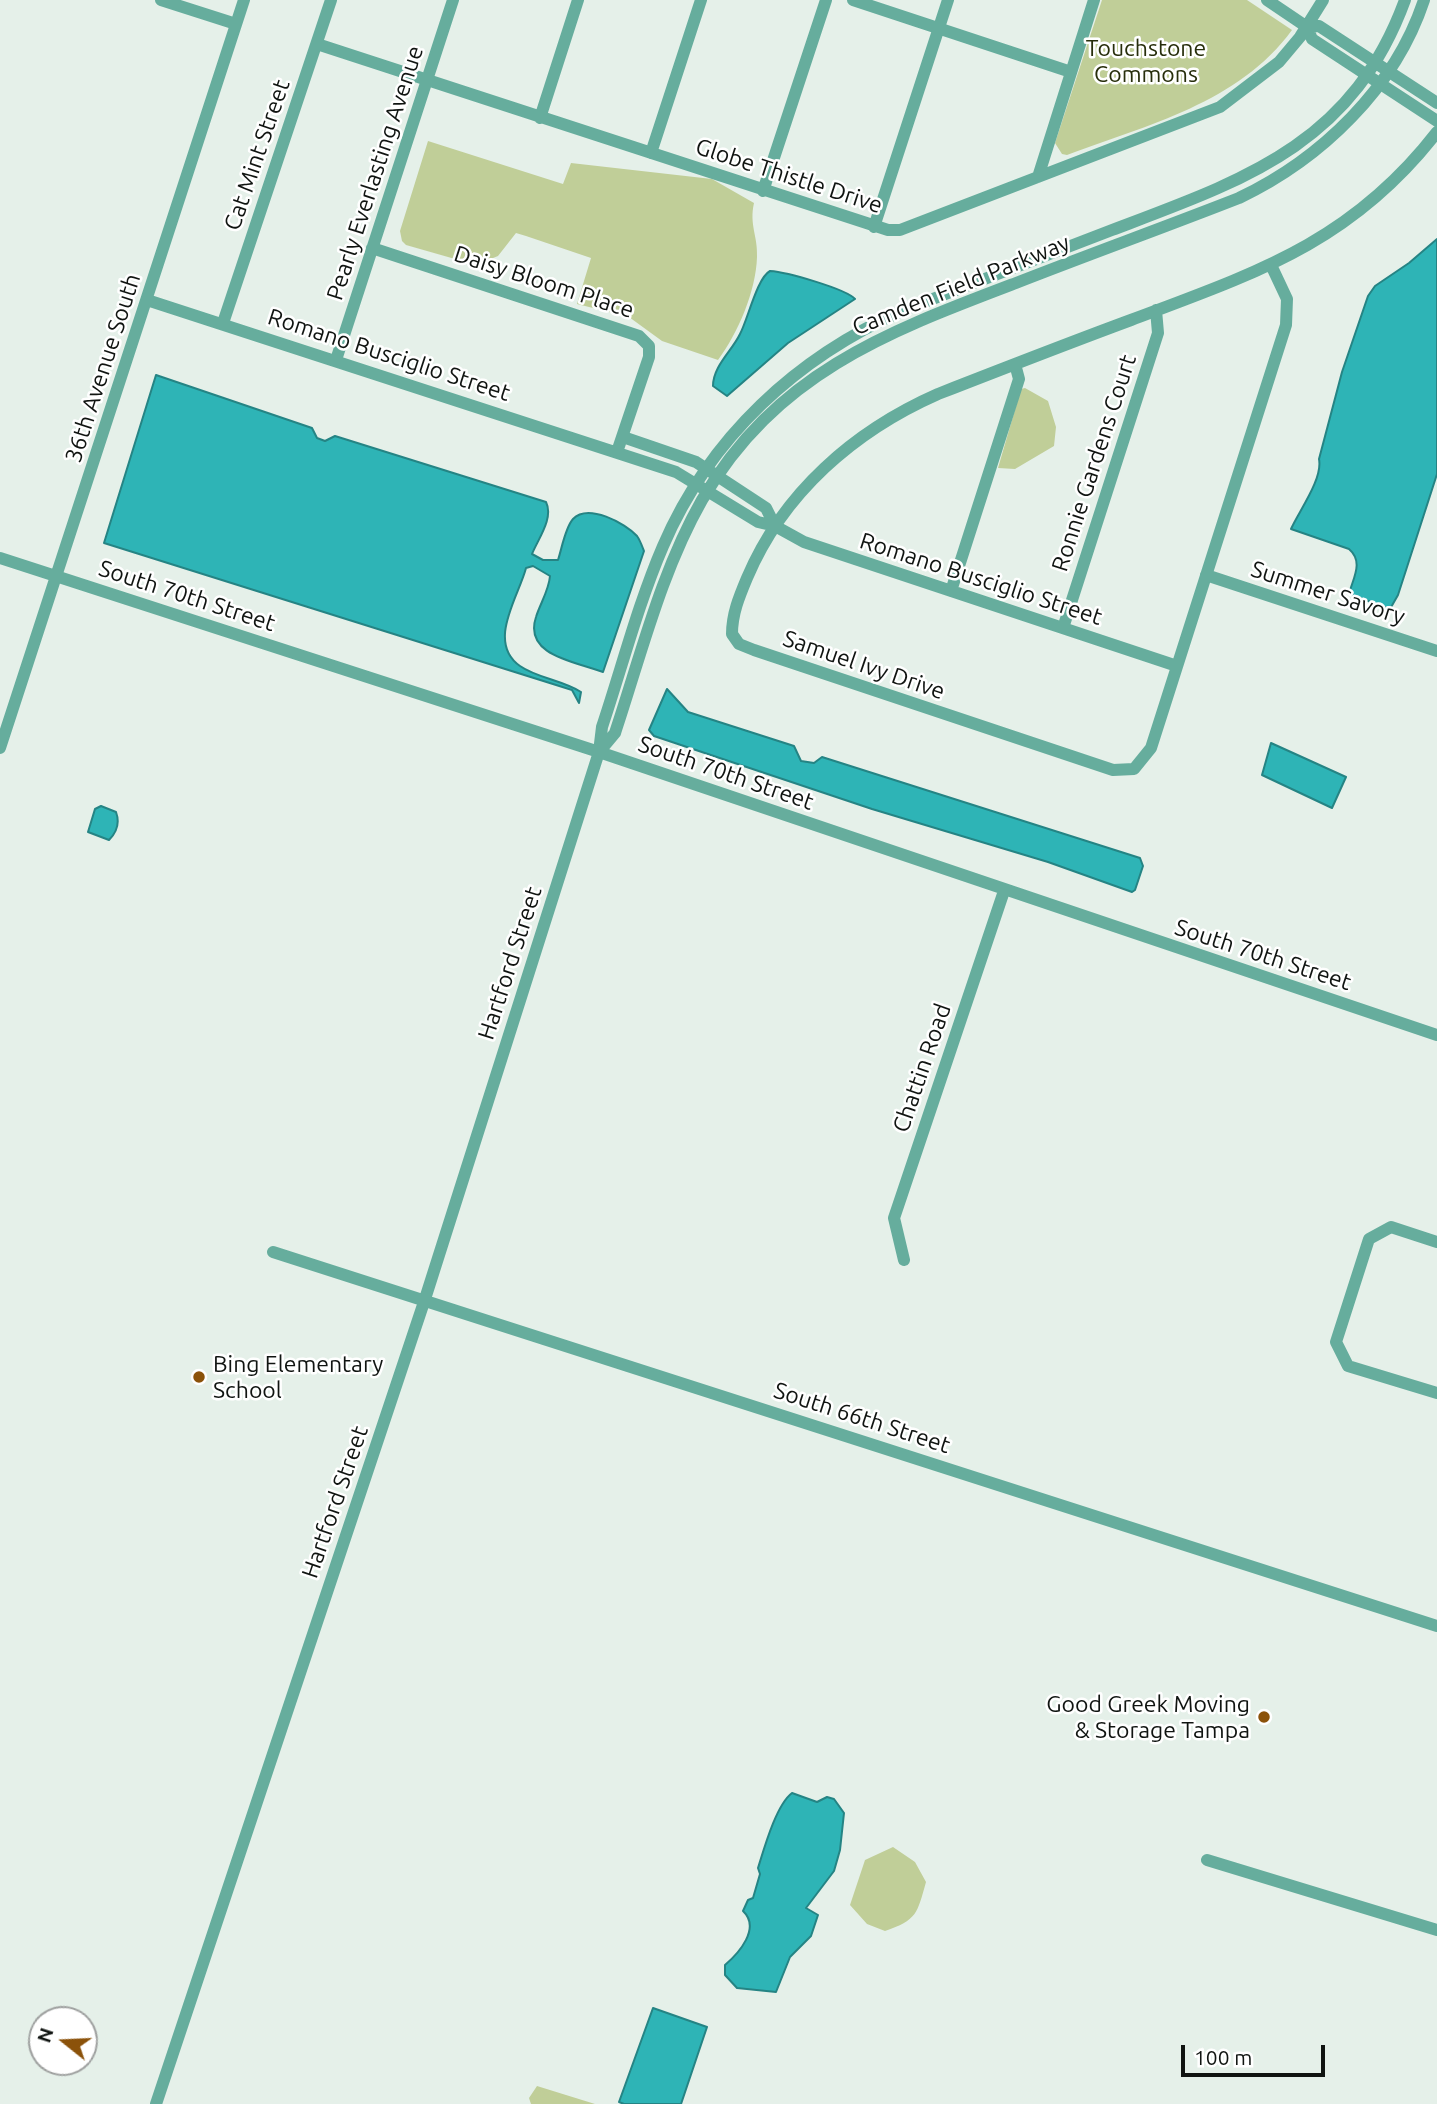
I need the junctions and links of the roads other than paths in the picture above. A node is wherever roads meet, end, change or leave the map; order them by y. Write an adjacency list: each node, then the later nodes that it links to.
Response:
1 (161, 0): 15 (street)
2 (244, 0): 15 (street, 36th Avenue South)
3 (331, 0): 18 (street, Cat Mint Street)
4 (453, 0): 23 (street, Pearly Everlasting Avenue)
5 (579, 0): 26 (street)
6 (701, 0): 29 (street)
7 (826, 0): 31 (street)
8 (853, 0): 17 (street)
9 (948, 0): 17 (street)
10 (1094, 0): 21 (street)
11 (1267, 0): 16 (street)
12 (1323, 0): 16 (street, Globe Thistle Drive)
13 (1405, 0): 19 (street, Camden Field Parkway)
14 (1424, 0): 20 (street, Camden Field Parkway)
15 (236, 24): 35 (street, 36th Avenue South)
16 (1307, 27): 19 (street); 22 (street); 30 (street, Globe Thistle Drive)
17 (939, 28): 21 (street); 32 (street)
18 (317, 44): 23 (street, Globe Thistle Drive); 37 (street, Cat Mint Street)
19 (1375, 61): 20 (street); 22 (street, Camden Field Parkway)
20 (1389, 71): 24 (street, Camden Field Parkway); 25 (street)
21 (1071, 72): 30 (street)
22 (1366, 75): 24 (street); 42 (street, Camden Field Parkway)
23 (427, 81): 26 (street, Globe Thistle Drive); 33 (street, Pearly Everlasting Avenue)
24 (1379, 84): 27 (street); 43 (street, Camden Field Parkway)
25 (1437, 103)
26 (540, 118): 29 (street, Globe Thistle Drive)
27 (1437, 121)
28 (1437, 132): 34 (street, Samuel Ivy Drive)
29 (651, 153): 31 (street, Globe Thistle Drive)
30 (1038, 177): 32 (street, Globe Thistle Drive)
31 (763, 191): 32 (street, Globe Thistle Drive)
32 (874, 227)
33 (372, 248): 38 (street, Pearly Everlasting Avenue); 40 (street, Daisy Bloom Place)
34 (1271, 265): 36 (street, Samuel Ivy Drive); 48 (street, Samuel Ivy Drive)
35 (146, 300): 37 (street, Romano Busciglio Street); 49 (street, 36th Avenue South)
36 (1156, 310): 39 (street, Samuel Ivy Drive); 51 (street, Ronnie Gardens Court)
37 (223, 323): 38 (street, Romano Busciglio Street)
38 (336, 360): 41 (street, Romano Busciglio Street)
39 (1015, 364): 46 (street, Samuel Ivy Drive); 50 (street)
40 (622, 437): 41 (street); 42 (street, Romano Busciglio Street)
41 (617, 452): 44 (street, Romano Busciglio Street)
42 (706, 469): 43 (street, Romano Busciglio Street); 44 (street, Camden Field Parkway)
43 (718, 477): 45 (street, Camden Field Parkway); 46 (street, Romano Busciglio Street)
44 (697, 483): 45 (street, Romano Busciglio Street); 55 (street, Camden Field Parkway)
45 (709, 490): 46 (street, Romano Busciglio Street); 55 (street, Camden Field Parkway)
46 (775, 526): 50 (street, Romano Busciglio Street); 53 (street, Samuel Ivy Drive)
47 (0, 558): 49 (street, South 70th Street)
48 (1206, 575): 52 (street, Summer Savory); 53 (street, Samuel Ivy Drive)
49 (57, 576): 54 (street, 36th Avenue South); 55 (street, South 70th Street)
50 (951, 591): 51 (street, Romano Busciglio Street)
51 (1063, 628): 53 (street, Romano Busciglio Street)
52 (1437, 652)
53 (1177, 666)
54 (0, 748)
55 (599, 752): 56 (street, South 70th Street); 61 (street, Hartford Street)
56 (1004, 891): 57 (street, South 70th Street); 60 (street, Chattin Road)
57 (1437, 1035)
58 (1437, 1242): 62 (street)
59 (273, 1252): 61 (street, South 66th Street)
60 (904, 1260)
61 (425, 1299): 63 (street, South 66th Street); 66 (street, Hartford Street)
62 (1437, 1393)
63 (1437, 1626)
64 (1206, 1860): 65 (street)
65 (1437, 1930)
66 (156, 2104)

